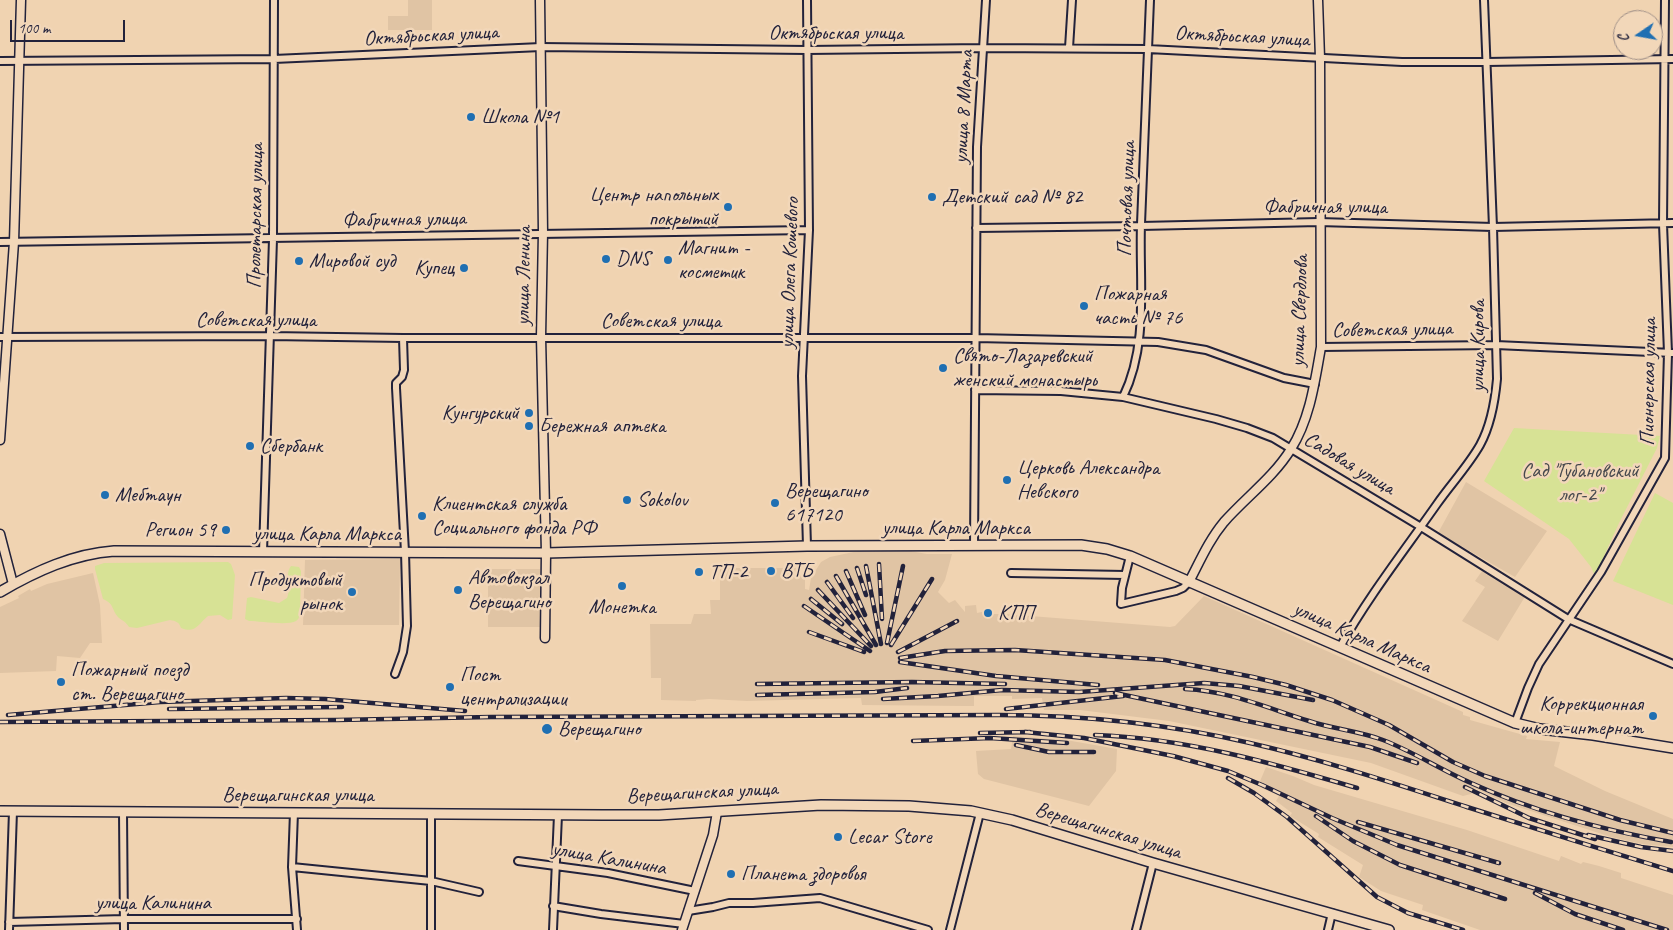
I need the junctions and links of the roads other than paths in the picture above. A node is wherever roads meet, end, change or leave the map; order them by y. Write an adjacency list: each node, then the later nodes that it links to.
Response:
1 (21, 0): 20 (street)
2 (274, 0): 17 (street, Пролетарская улица)
3 (540, 0): 11 (street, улица Ленина)
4 (807, 0): 15 (street, улица Олега Кошевого)
5 (986, 0): 12 (street, улица 8 Марта)
6 (1072, 0): 13 (street)
7 (1150, 0): 14 (street, Почтовая улица)
8 (1318, 0): 16 (street, улица Свердлова)
9 (1484, 0): 22 (street, улица Кирова)
10 (1665, 0): 18 (street, Пионерская улица)
11 (541, 47): 15 (street, Октябрьская улица); 17 (street, Октябрьская улица); 30 (street, улица Ленина)
12 (984, 48): 13 (street, Октябрьская улица); 15 (street, Октябрьская улица); 28 (street, улица 8 Марта)
13 (1069, 48): 14 (street, Октябрьская улица)
14 (1148, 49): 16 (street, Октябрьская улица); 26 (street, Почтовая улица)
15 (807, 50): 29 (street, улица Олега Кошевого)
16 (1320, 58): 22 (street, Октябрьская улица); 23 (street, улица Свердлова)
17 (274, 59): 20 (street, Октябрьская улица); 31 (street, Пролетарская улица)
18 (1665, 59): 19 (street, Октябрьская улица); 22 (street, Октябрьская улица); 25 (street, Пионерская улица)
19 (1673, 59)
20 (18, 60): 21 (street, Октябрьская улица); 33 (street)
21 (0, 61)
22 (1487, 62): 27 (street, улица Кирова)
23 (1319, 222): 26 (street, Фабричная улица); 27 (street, Фабричная улица); 42 (street, улица Свердлова)
24 (1673, 223): 25 (street, Фабричная улица)
25 (1663, 224): 27 (street, Фабричная улица); 43 (street, Пионерская улица)
26 (1141, 226): 28 (street, Фабричная улица); 40 (street, Почтовая улица)
27 (1493, 227): 41 (street, улица Кирова)
28 (976, 228): 39 (street, улица 8 Марта)
29 (809, 230): 30 (street, Фабричная улица); 38 (street, улица Олега Кошевого)
30 (543, 232): 31 (street, Фабричная улица); 36 (street, улица Ленина)
31 (273, 239): 33 (street, Фабричная улица); 34 (street, Пролетарская улица)
32 (0, 242): 33 (street, Фабричная улица)
33 (14, 242): 35 (street)
34 (270, 336): 35 (street, Советская улица); 37 (street, Советская улица); 53 (street, Пролетарская улица)
35 (4, 337): 47 (street)
36 (541, 337): 37 (street, Советская улица); 38 (street, Советская улица); 55 (street, улица Ленина)
37 (403, 338): 54 (street)
38 (805, 338): 39 (street, Советская улица); 52 (street, улица Олега Кошевого)
39 (976, 338): 40 (street, Советская улица); 45 (street, улица 8 Марта)
40 (1140, 341): 44 (street, Советская улица); 46 (street, Почтовая улица)
41 (1496, 345): 42 (street, Советская улица); 43 (street, Советская улица); 49 (street, улица Кирова)
42 (1321, 347): 44 (street, улица Свердлова)
43 (1670, 353): 62 (street, Пионерская улица)
44 (1315, 384): 48 (street, улица Свердлова)
45 (975, 390): 46 (street, Садовая улица); 51 (street, улица 8 Марта)
46 (1123, 397): 48 (street, Садовая улица)
47 (0, 440)
48 (1292, 448): 49 (street, Садовая улица); 59 (street, улица Свердлова)
49 (1422, 527): 62 (street, Садовая улица); 64 (street, улица Кирова)
50 (0, 534): 60 (street)
51 (974, 545): 52 (main road, улица Карла Маркса); 56 (main road, улица Карла Маркса)
52 (807, 546): 55 (main road, улица Карла Маркса)
53 (263, 552): 54 (main road, улица Карла Маркса); 60 (main road, улица Карла Маркса)
54 (405, 552): 55 (main road, улица Карла Маркса); 66 (street)
55 (546, 553): 63 (street, улица Ленина)
56 (1130, 556): 58 (street); 59 (main road, улица Карла Маркса)
57 (1011, 573): 58 (street)
58 (1125, 575): 59 (street)
59 (1189, 582): 64 (main road, улица Карла Маркса)
60 (13, 584): 61 (main road, улица Карла Маркса)
61 (0, 592)
62 (1568, 619): 65 (street, Садовая улица); 67 (street, Пионерская улица)
63 (545, 638)
64 (1340, 647): 67 (main road, улица Карла Маркса)
65 (1673, 664)
66 (395, 674)
67 (1515, 723): 68 (main road, улица Карла Маркса)
68 (1673, 748)
69 (0, 811): 70 (main road, Верещагинская улица)
70 (13, 811): 71 (main road, Верещагинская улица); 89 (street)
71 (122, 812): 72 (main road, Верещагинская улица); 87 (street)
72 (294, 812): 74 (main road, Верещагинская улица); 80 (street)
73 (717, 812): 75 (main road, Верещагинская улица); 76 (main road, Верещагинская улица); 83 (street)
74 (431, 813): 76 (main road, Верещагинская улица); 81 (street)
75 (980, 813): 78 (main road, Верещагинская улица); 97 (street)
76 (558, 814): 79 (street)
77 (518, 861): 79 (street, улица Калинина)
78 (1153, 863): 86 (main road, Верещагинская улица); 98 (street)
79 (557, 865): 83 (street, улица Калинина); 84 (street)
80 (292, 867): 81 (street); 88 (street)
81 (432, 881): 82 (street); 94 (street)
82 (479, 892)
83 (695, 892): 85 (street)
84 (553, 906): 90 (street); 95 (street)
85 (688, 911): 90 (street); 96 (street)
86 (1332, 913): 99 (street); 100 (main road, Верещагинская улица)
87 (124, 919): 88 (street, улица Калинина); 89 (street, улица Калинина); 92 (street)
88 (297, 919): 93 (street)
89 (10, 922): 91 (street)
90 (683, 927)
91 (9, 930)
92 (124, 930)
93 (297, 930)
94 (431, 930)
95 (553, 930)
96 (928, 930)
97 (950, 930)
98 (1136, 930)
99 (1328, 930)
100 (1389, 930)

